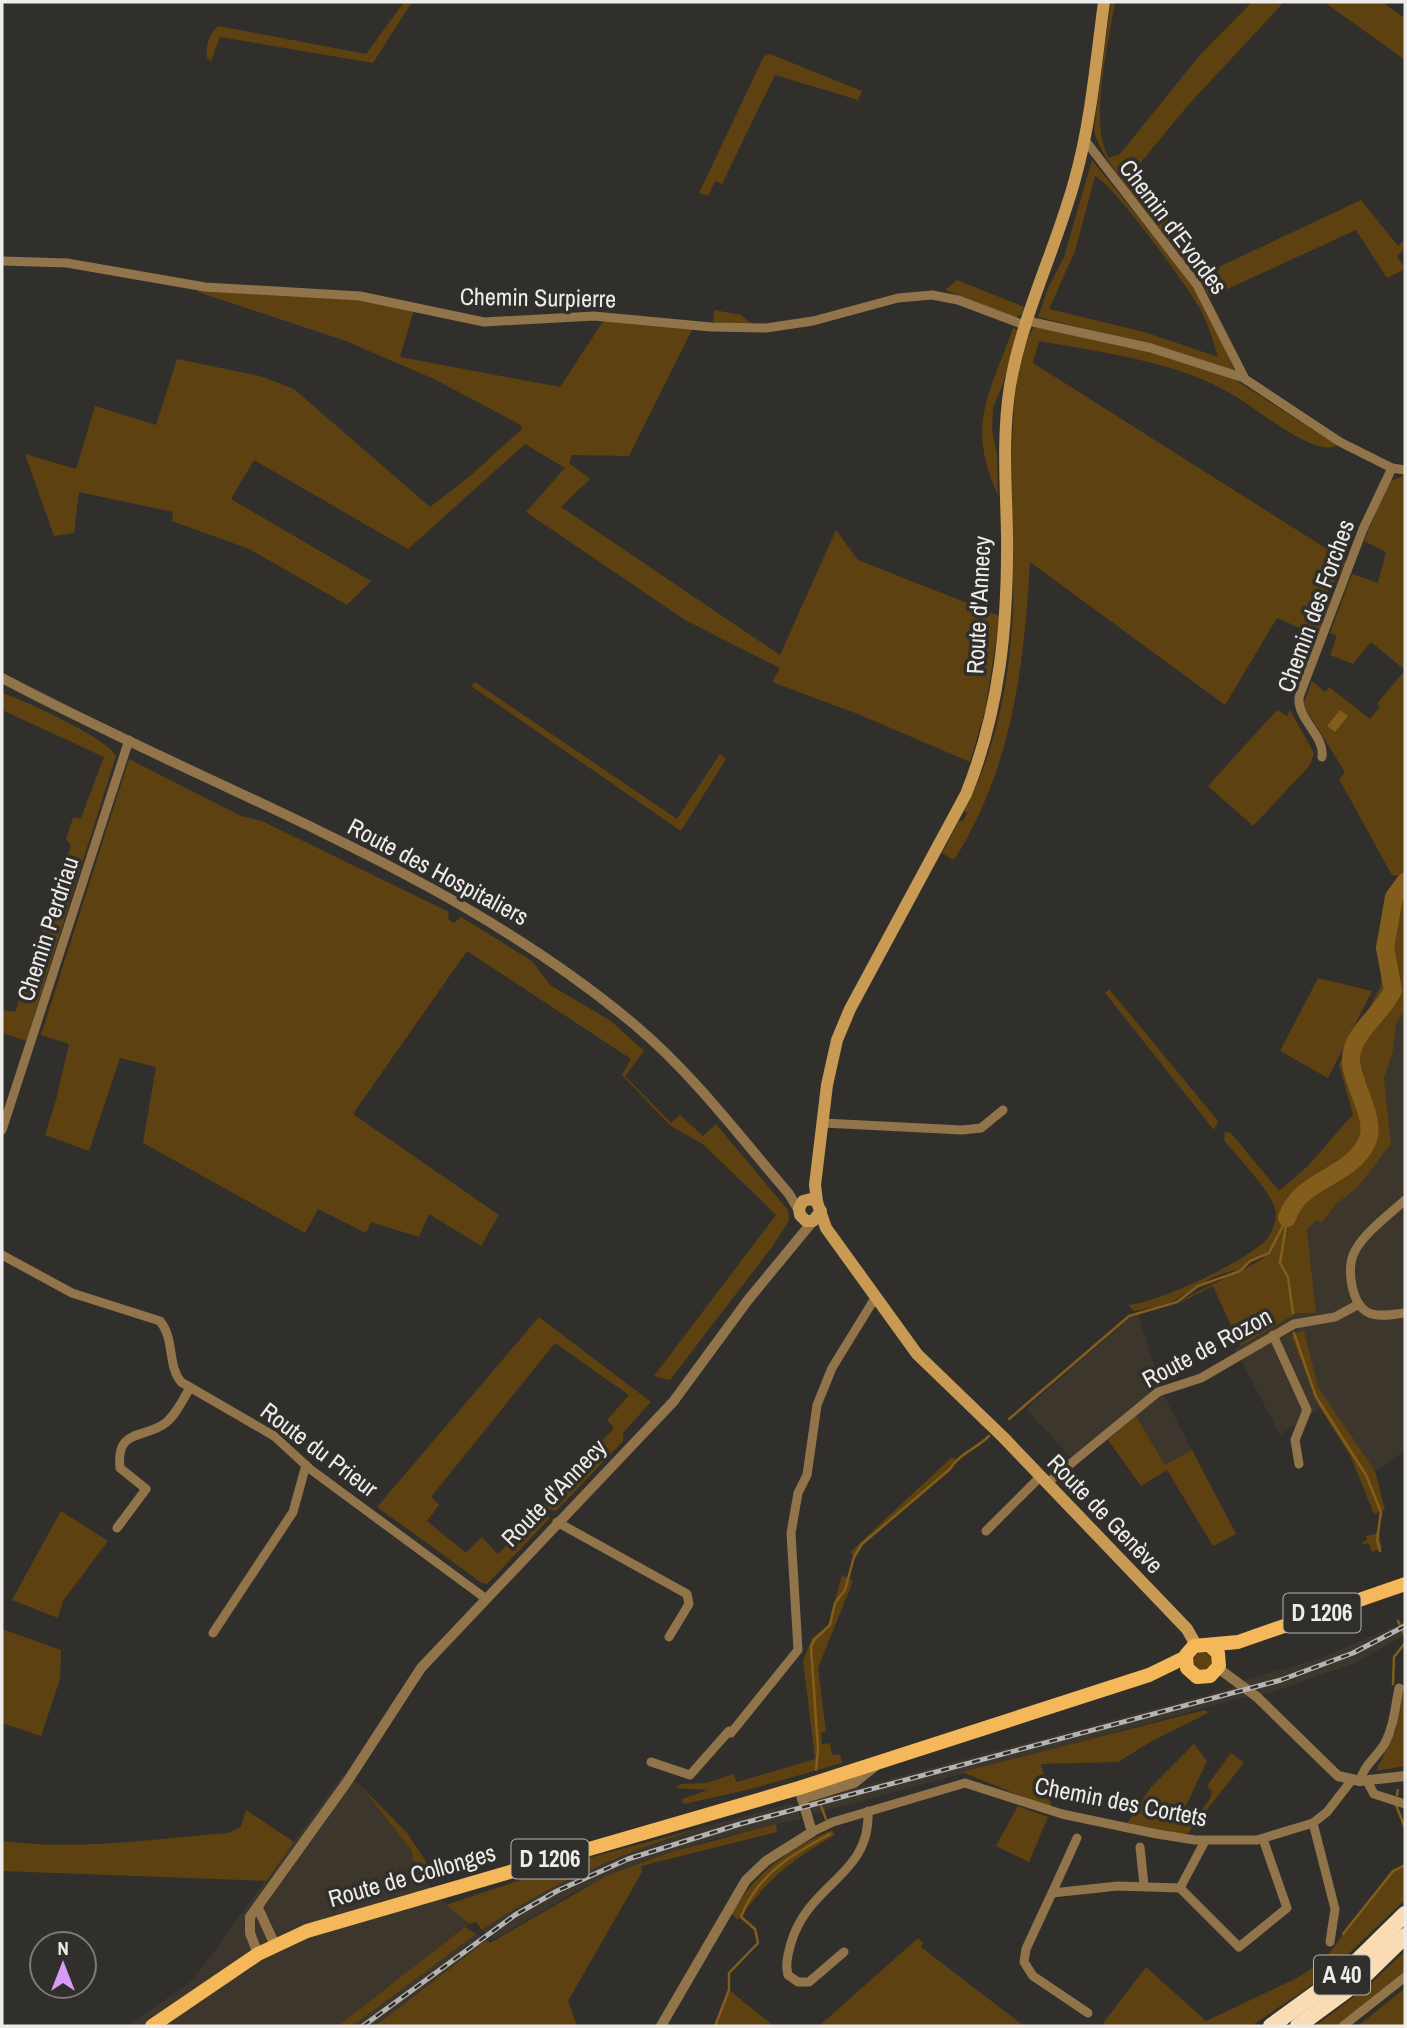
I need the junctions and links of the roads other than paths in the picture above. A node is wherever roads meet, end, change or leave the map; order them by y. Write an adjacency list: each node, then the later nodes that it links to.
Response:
1 (1104, 2): 2 (main road, Route d'Annecy)
2 (1084, 139): 4 (main road, Route d'Annecy); 5 (street, Chemin d'Evordes)
3 (2, 261): 4 (street, Chemin Surpierre)
4 (1028, 323): 5 (street, Chemin d'Evordes); 12 (main road, Route d'Annecy)
5 (1245, 379): 6 (street, Chemin d'Evordes)
6 (1392, 468): 7 (street, Chemin d'Evordes); 10 (street, Chemin des Forches)
7 (1405, 470)
8 (2, 678): 9 (street, Route des Hospitaliers)
9 (129, 740): 13 (street, Chemin Perdriau); 15 (street, Route des Hospitaliers)
10 (1322, 757)
11 (1003, 1110): 12 (street)
12 (823, 1123): 15 (main road, Route d'Annecy)
13 (2, 1130)
14 (1405, 1200): 18 (street)
15 (809, 1210): 17 (main road, Route de Genève); 25 (street, Route d'Annecy)
16 (2, 1255): 21 (street)
17 (875, 1298): 24 (main road, Route de Genève); 38 (street)
18 (1359, 1304): 19 (street); 20 (street, Route de Rozon)
19 (1405, 1313)
20 (1273, 1335): 22 (street); 24 (street, Route de Rozon)
21 (190, 1388): 23 (street, Route du Prieur); 26 (street)
22 (1299, 1464)
23 (306, 1465): 29 (street, Route du Prieur); 30 (street)
24 (1043, 1480): 27 (street, Route de Rozon); 32 (main road, Route de Genève)
25 (557, 1522): 29 (street, Route d'Annecy); 31 (street)
26 (117, 1528)
27 (986, 1531)
28 (1405, 1584): 32 (main road, D 1206)
29 (485, 1598): 53 (street, Route d'Annecy)
30 (213, 1633)
31 (669, 1637)
32 (1211, 1653): 33 (main road); 34 (main road); 40 (street, Route de Genève)
33 (1186, 1657): 34 (main road); 35 (main road, D 1206)
34 (1191, 1673): 35 (main road, D 1206)
35 (1149, 1675): 37 (main road, D 1206)
36 (1399, 1688): 40 (street, Chemin des Cortets)
37 (883, 1760): 41 (main road, Route de Collonges / D 1206); 41 (street)
38 (651, 1762)
39 (1405, 1776): 40 (street)
40 (1360, 1781): 42 (street, Route de Genève); 44 (street, Chemin des Cortets)
41 (801, 1794): 45 (street); 57 (main road, Route de Collonges / D 1206)
42 (1405, 1804)
43 (868, 1811): 45 (street, Chemin des Cortets); 48 (street, Chemin des Cortets); 58 (street)
44 (1313, 1823): 47 (street, Chemin des Cortets); 56 (street)
45 (812, 1832): 63 (street)
46 (1077, 1838): 52 (street)
47 (1263, 1839): 48 (street, Chemin des Cortets); 51 (street)
48 (1205, 1841): 51 (street)
49 (1140, 1847): 50 (street)
50 (1144, 1885): 51 (street); 52 (street)
51 (1180, 1888)
52 (1052, 1893): 61 (street)
53 (258, 1908): 57 (street); 59 (street)
54 (1405, 1914): 64 (highway, A 40)
55 (1405, 1936): 65 (highway, A 40)
56 (1331, 1942)
57 (275, 1945): 59 (main road, Route de Collonges / D 1206)
58 (844, 1952)
59 (258, 1954): 62 (main road, Route de Collonges / D 1206)
60 (1405, 1977): 66 (street)
61 (1088, 2013)
62 (152, 2026)
63 (661, 2026)
64 (1271, 2026)
65 (1298, 2026)
66 (1343, 2026)

